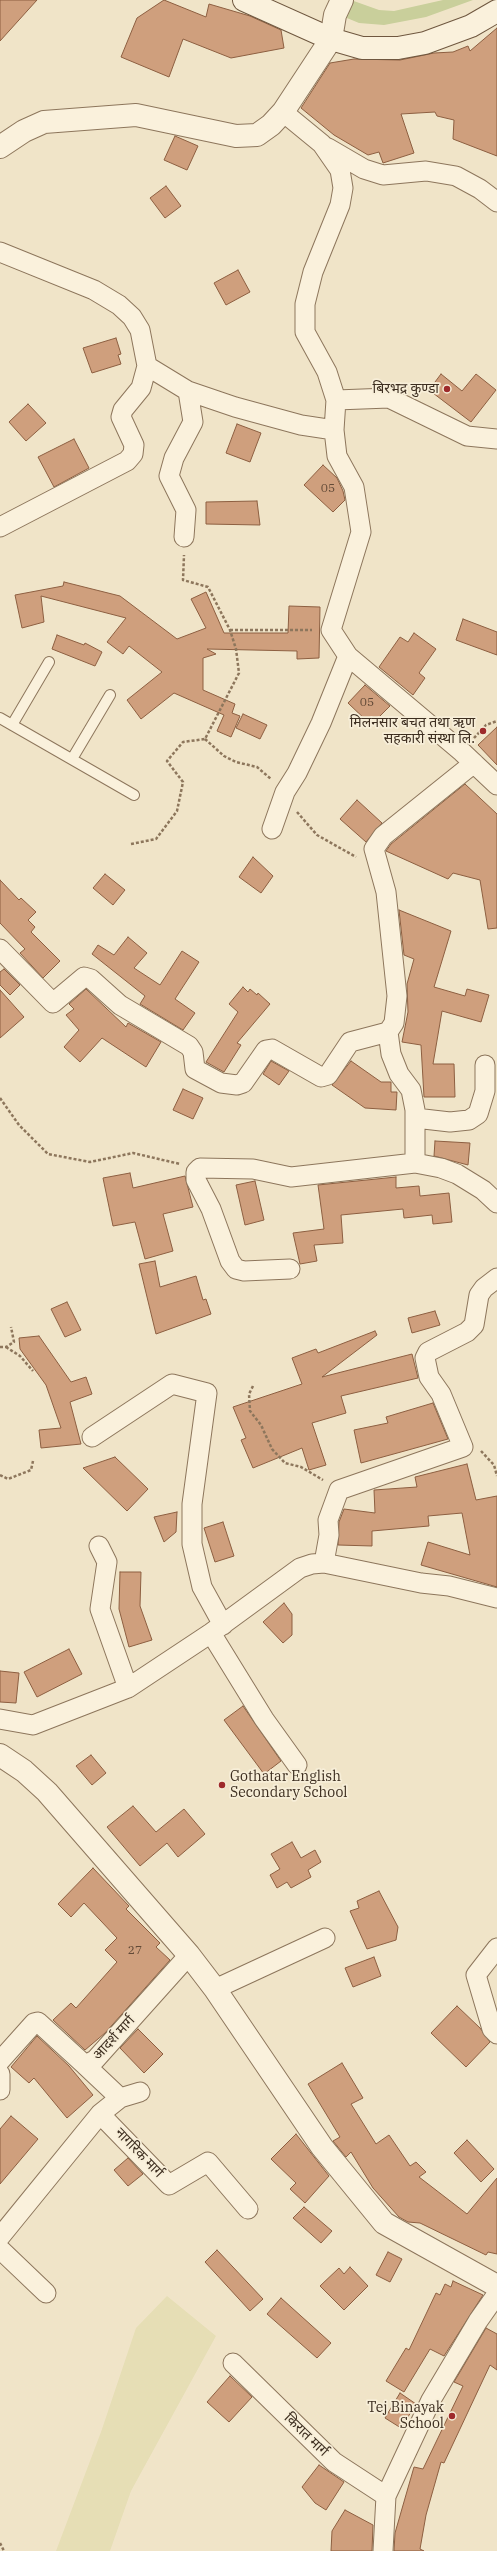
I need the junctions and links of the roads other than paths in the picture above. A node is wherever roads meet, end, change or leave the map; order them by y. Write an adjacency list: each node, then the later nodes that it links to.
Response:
1 (244, 0): 4 (street)
2 (339, 7): 4 (street)
3 (497, 11): 4 (street)
4 (331, 40): 5 (street)
5 (283, 112): 6 (street); 7 (street)
6 (322, 144): 8 (street); 12 (street)
7 (0, 147)
8 (497, 202)
9 (0, 252): 10 (street)
10 (147, 366): 11 (street); 15 (street)
11 (188, 391): 13 (street); 16 (street)
12 (336, 400): 13 (street); 14 (street)
13 (334, 430): 17 (street)
14 (497, 439)
15 (0, 527)
16 (184, 537)
17 (348, 656): 22 (street); 26 (street)
18 (49, 662): 21 (lane)
19 (110, 695): 23 (lane)
20 (0, 718): 21 (lane)
21 (12, 725): 23 (lane)
22 (468, 758): 24 (street); 28 (street)
23 (72, 759): 25 (lane)
24 (497, 785)
25 (134, 795)
26 (272, 829)
27 (0, 950): 28 (street)
28 (388, 1032): 30 (street)
29 (485, 1065): 30 (street)
30 (415, 1118): 31 (street)
31 (415, 1163): 32 (street); 33 (street)
32 (497, 1203)
33 (290, 1269)
34 (497, 1278): 37 (street)
35 (92, 1437): 39 (street)
36 (99, 1546): 40 (street)
37 (324, 1563): 38 (street); 39 (street)
38 (497, 1598)
39 (217, 1629): 40 (street); 43 (street)
40 (128, 1688): 41 (street)
41 (0, 1719)
42 (0, 1755): 46 (street)
43 (297, 1765)
44 (325, 1938): 47 (street)
45 (497, 1948): 48 (street)
46 (188, 1955): 47 (street); 50 (street, आदर्श मार्ग)
47 (215, 1989): 59 (street)
48 (497, 2034)
49 (0, 2061): 50 (street, आदर्श मार्ग)
50 (85, 2065): 54 (street)
51 (0, 2074): 52 (street)
52 (0, 2090)
53 (140, 2092): 54 (street)
54 (120, 2098): 55 (street)
55 (100, 2114): 56 (street, नागरिक मार्ग); 57 (street)
56 (248, 2209)
57 (0, 2237)
58 (0, 2249): 60 (street)
59 (497, 2286)
60 (46, 2293)
61 (497, 2294): 63 (street)
62 (234, 2364): 63 (street, किरात मार्ग)
63 (386, 2496): 64 (street)
64 (383, 2551)

